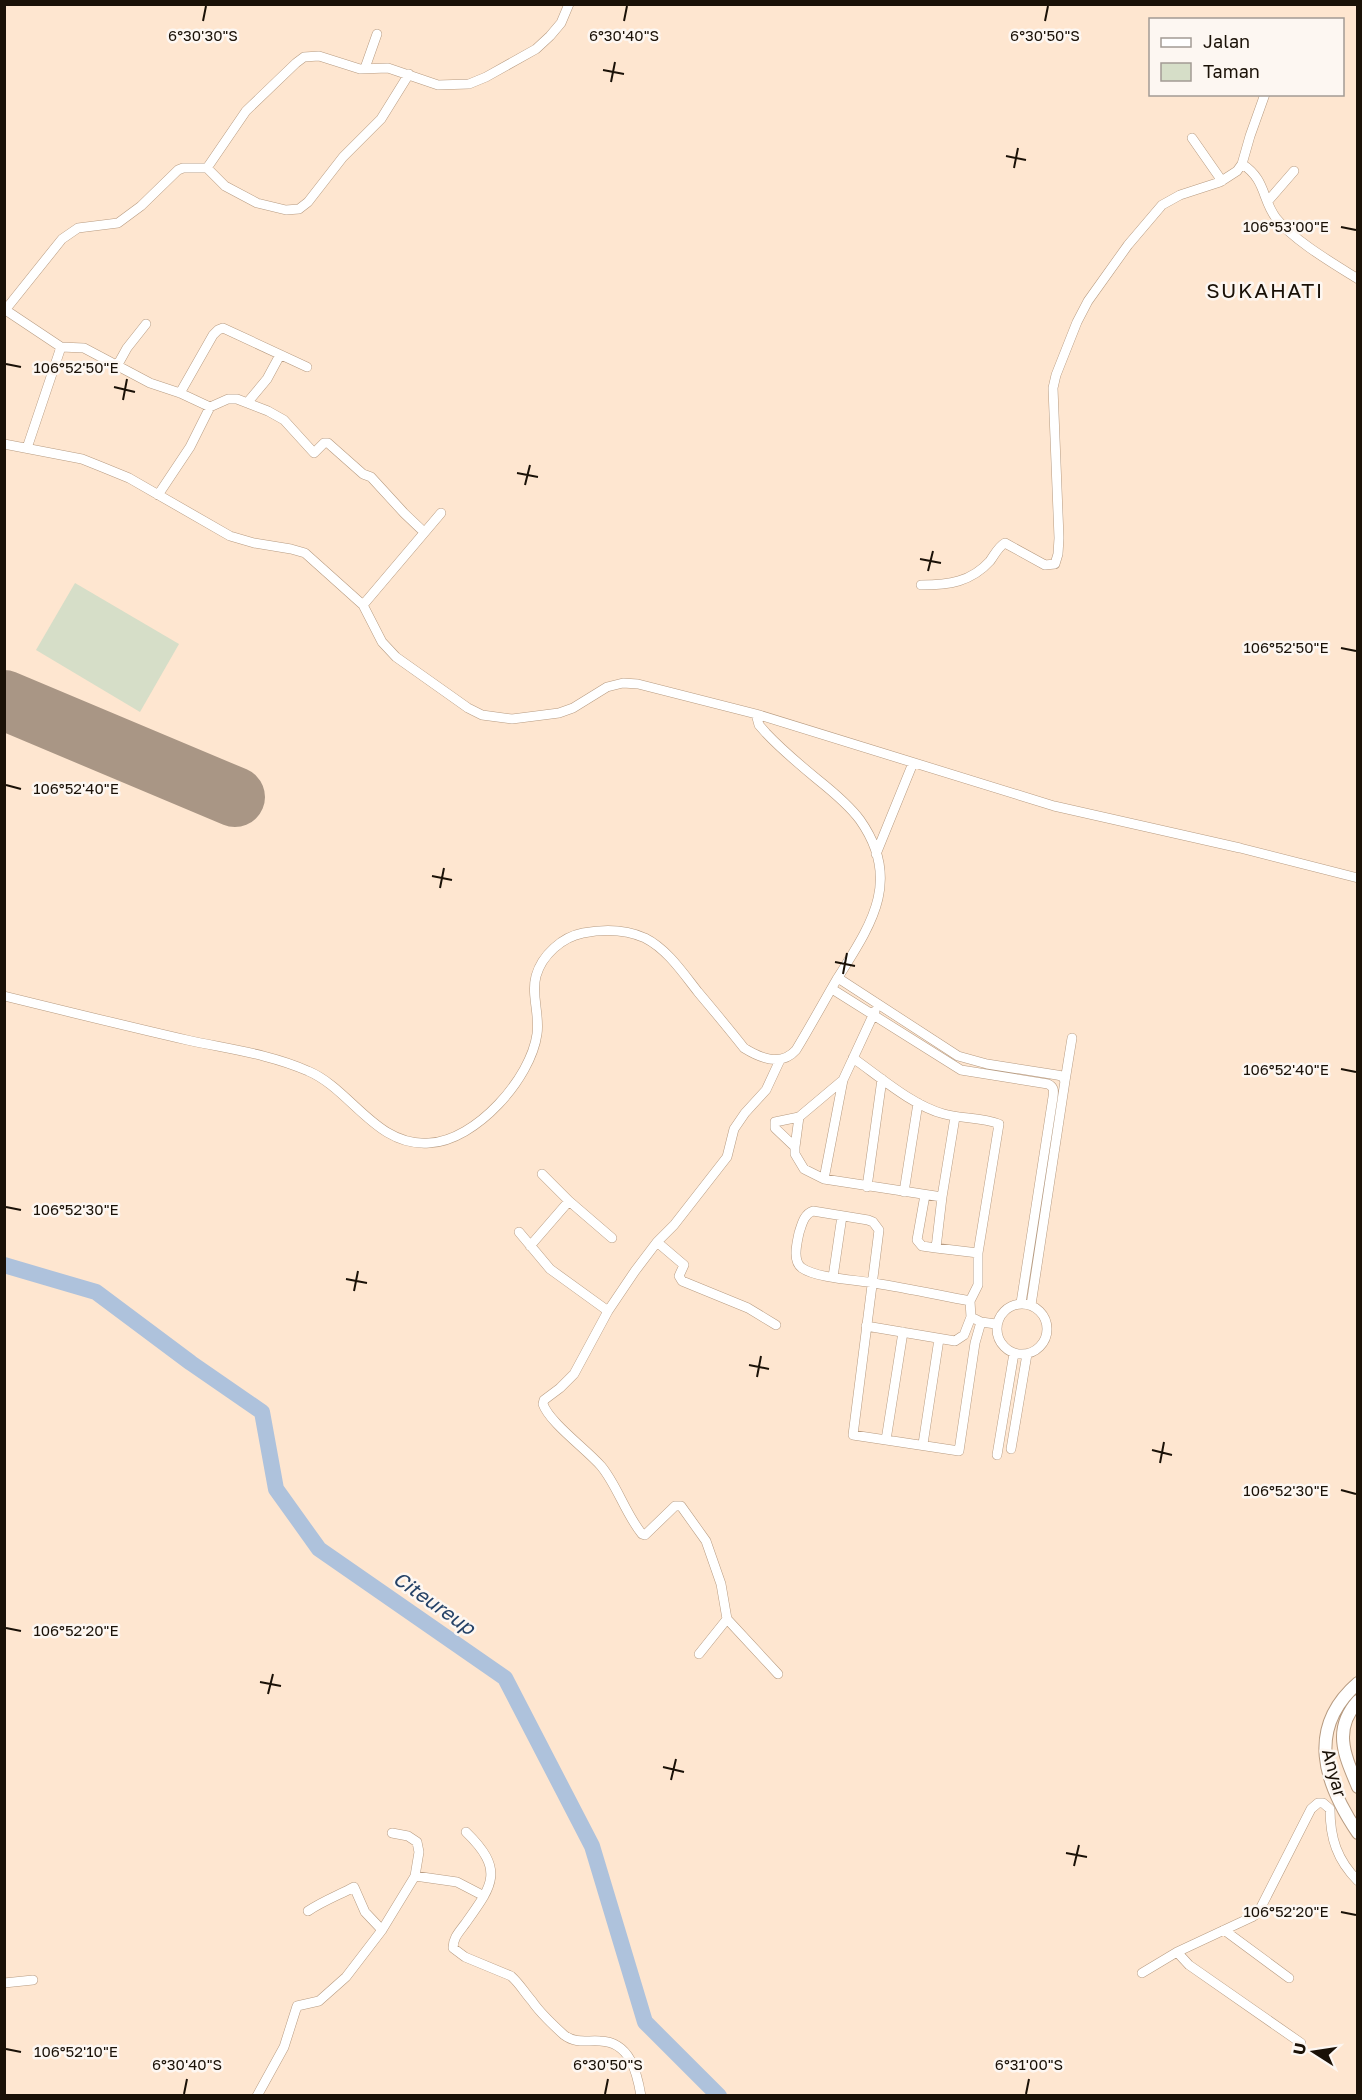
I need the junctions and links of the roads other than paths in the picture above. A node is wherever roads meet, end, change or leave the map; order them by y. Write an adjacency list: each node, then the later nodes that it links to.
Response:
1 (569, 4): 4 (street)
2 (377, 34): 3 (street)
3 (365, 68): 4 (street); 8 (street)
4 (409, 74): 8 (street)
5 (1264, 96): 7 (street)
6 (1192, 138): 10 (street)
7 (1242, 164): 10 (street); 11 (street)
8 (207, 168): 13 (street)
9 (1294, 171): 11 (street)
10 (1222, 181): 27 (street)
11 (1269, 201): 12 (street)
12 (1358, 279)
13 (5, 309): 15 (street)
14 (146, 324): 17 (street)
15 (61, 347): 17 (street); 23 (street)
16 (280, 355): 18 (street); 19 (street); 20 (street)
17 (117, 366): 19 (street)
18 (307, 367)
19 (180, 393): 21 (street)
20 (248, 403): 21 (street); 26 (street)
21 (210, 407): 24 (street)
22 (4, 444): 23 (street)
23 (27, 448): 24 (street)
24 (158, 495): 28 (street)
25 (441, 513): 26 (street)
26 (424, 531): 28 (street)
27 (921, 585)
28 (363, 605): 29 (street)
29 (756, 714): 30 (street); 31 (street)
30 (913, 763): 31 (street); 32 (street)
31 (876, 854): 33 (street)
32 (1358, 878)
33 (838, 978): 34 (street); 36 (street)
34 (832, 989): 37 (street); 40 (street)
35 (4, 996): 40 (street)
36 (879, 1005): 37 (street); 43 (street)
37 (872, 1015): 39 (street); 65 (street)
38 (1072, 1038): 43 (street)
39 (853, 1058): 41 (street); 42 (street)
40 (780, 1060): 58 (street)
41 (882, 1078): 44 (street); 50 (street)
42 (843, 1080): 45 (street); 49 (street)
43 (1065, 1081): 65 (street)
44 (918, 1103): 46 (street); 51 (street)
45 (799, 1117): 47 (street); 47 (street)
46 (954, 1117): 53 (street); 61 (street)
47 (795, 1147): 49 (street)
48 (542, 1174): 54 (street)
49 (824, 1179): 50 (street)
50 (867, 1187): 51 (street)
51 (904, 1192): 52 (street)
52 (925, 1195): 53 (street); 60 (street)
53 (942, 1197): 60 (street)
54 (569, 1201): 57 (street); 59 (street)
55 (842, 1216): 62 (street); 62 (street); 63 (street)
56 (519, 1232): 59 (street)
57 (612, 1238)
58 (657, 1242): 66 (street); 69 (street)
59 (530, 1246): 66 (street)
60 (936, 1248): 61 (street)
61 (978, 1253): 64 (street)
62 (833, 1277): 63 (street)
63 (874, 1283): 64 (street); 70 (street)
64 (970, 1300): 67 (street)
65 (1026, 1304): 68 (street); 74 (street)
66 (608, 1311): 79 (street)
67 (976, 1319): 68 (street); 72 (street); 76 (street)
68 (996, 1324): 73 (street)
69 (776, 1325)
70 (866, 1326): 71 (street); 75 (street)
71 (903, 1332): 72 (street); 75 (street)
72 (939, 1339): 76 (street)
73 (1014, 1353): 74 (street); 78 (street)
74 (1027, 1354): 77 (street)
75 (886, 1440): 76 (street)
76 (923, 1444)
77 (1011, 1449)
78 (997, 1455)
79 (727, 1619): 80 (street); 81 (street)
80 (699, 1654)
81 (778, 1674)
82 (1358, 1683): 87 (street, Anyar)
83 (1358, 1701): 84 (street, Anyar)
84 (1358, 1787)
85 (466, 1832): 90 (street)
86 (392, 1833): 88 (street)
87 (1358, 1833)
88 (415, 1876): 90 (street); 92 (street)
89 (1358, 1881): 93 (street)
90 (484, 1896): 101 (street)
91 (308, 1911): 92 (street)
92 (382, 1930): 100 (street)
93 (1224, 1930): 94 (street); 96 (street)
94 (1177, 1952): 95 (street); 99 (street)
95 (1142, 1973)
96 (1289, 1978)
97 (33, 1980): 98 (street)
98 (4, 1983)
99 (1301, 2043)
100 (257, 2096)
101 (640, 2096)

